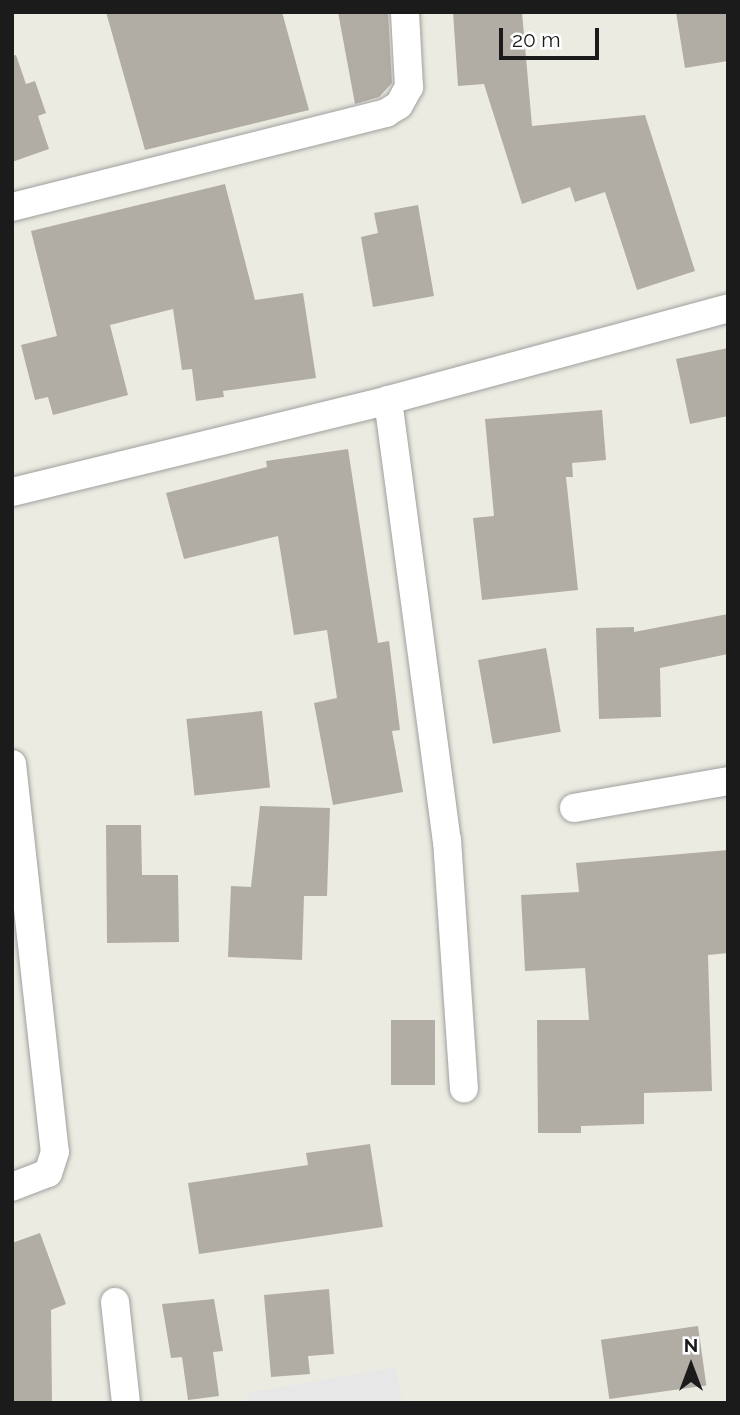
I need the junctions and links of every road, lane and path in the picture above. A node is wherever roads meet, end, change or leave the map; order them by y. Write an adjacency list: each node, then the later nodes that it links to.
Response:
1 (405, 12): 2 (street)
2 (12, 207)
3 (728, 308): 4 (street)
4 (388, 400): 5 (street); 9 (street)
5 (12, 492)
6 (12, 764): 10 (street)
7 (728, 781): 8 (street)
8 (574, 808)
9 (464, 1088)
10 (12, 1187)
11 (115, 1302): 12 (street)
12 (125, 1403)

